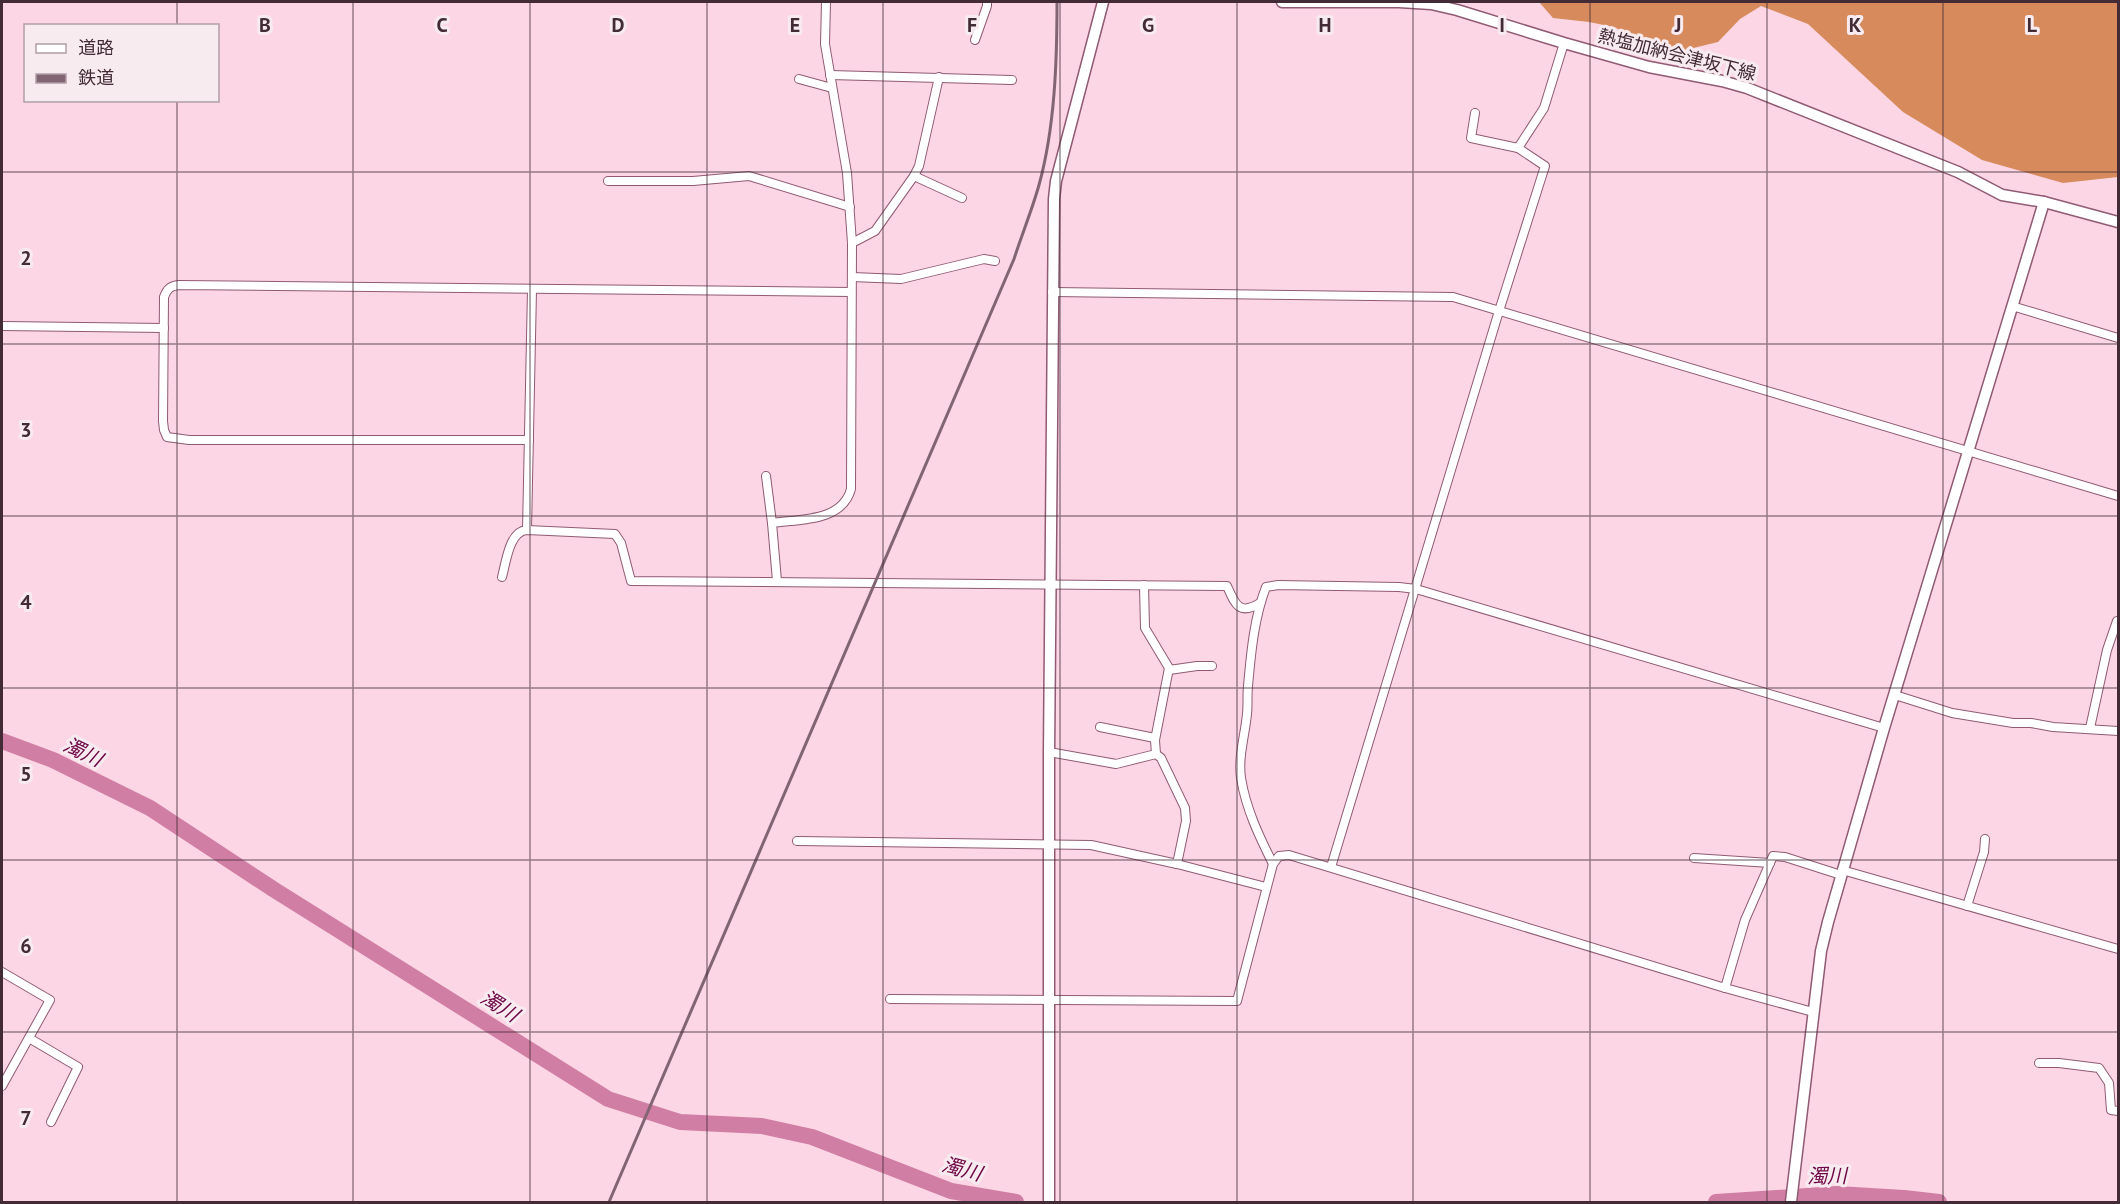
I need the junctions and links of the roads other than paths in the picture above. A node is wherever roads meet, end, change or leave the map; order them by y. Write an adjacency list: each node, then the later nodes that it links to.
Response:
1 (826, 2): 8 (street)
2 (987, 2): 6 (street)
3 (1103, 2): 26 (street)
4 (1282, 2): 5 (street, 熱塩加納会津坂下線)
5 (1321, 2): 7 (street, 熱塩加納会津坂下線)
6 (975, 40)
7 (1564, 43): 14 (street); 18 (street, 熱塩加納会津坂下線)
8 (830, 75): 9 (street); 12 (street)
9 (939, 77): 11 (street); 15 (street)
10 (799, 79): 12 (street)
11 (1012, 81)
12 (832, 88): 19 (street)
13 (1475, 113): 14 (street)
14 (1518, 148): 28 (street)
15 (914, 176): 17 (street); 21 (street)
16 (608, 181): 19 (street)
17 (962, 198)
18 (2044, 202): 20 (street, 熱塩加納会津坂下線); 27 (street)
19 (850, 207): 21 (street)
20 (2118, 222)
21 (852, 243): 23 (street)
22 (995, 261): 23 (street)
23 (852, 277): 25 (street)
24 (532, 290): 25 (street); 30 (street); 32 (street)
25 (851, 292): 36 (street)
26 (1052, 292): 28 (street); 40 (street)
27 (2012, 306): 31 (street); 33 (street)
28 (1499, 311): 33 (street); 42 (street)
29 (2, 326): 30 (street)
30 (164, 328): 32 (street)
31 (2118, 338)
32 (529, 440): 37 (street)
33 (1969, 450): 35 (street); 47 (street)
34 (766, 476): 36 (street)
35 (2118, 496)
36 (772, 523): 39 (street)
37 (527, 530): 38 (street); 39 (street)
38 (502, 578)
39 (777, 581): 40 (street)
40 (1051, 584): 41 (street); 53 (street)
41 (1144, 585): 43 (street); 46 (street)
42 (1416, 590): 43 (street); 49 (street); 62 (street)
43 (1260, 603): 61 (street)
44 (2117, 621): 50 (street)
45 (1212, 666): 46 (street)
46 (1169, 670): 52 (street)
47 (1895, 695): 49 (street); 50 (street)
48 (1100, 727): 52 (street)
49 (1884, 728): 63 (street)
50 (2090, 728): 51 (street)
51 (2118, 731)
52 (1155, 738): 54 (street)
53 (1049, 752): 54 (street); 57 (street)
54 (1156, 754): 60 (street)
55 (1985, 839): 65 (street)
56 (797, 841): 57 (street)
57 (1049, 846): 60 (street); 70 (street)
58 (1694, 858): 59 (street)
59 (1770, 863): 63 (street); 68 (street)
60 (1177, 864): 64 (street)
61 (1273, 864): 62 (street); 64 (street)
62 (1331, 867): 68 (street)
63 (1842, 872): 65 (street); 71 (street)
64 (1266, 887): 70 (street)
65 (1967, 906): 66 (street)
66 (2118, 950)
67 (2, 972): 72 (street)
68 (1725, 987): 71 (street)
69 (890, 999): 70 (street)
70 (1048, 999): 77 (street)
71 (1814, 1012): 78 (street)
72 (29, 1038): 74 (street); 76 (street)
73 (2039, 1063): 75 (street)
74 (2, 1086)
75 (2118, 1111)
76 (51, 1122)
77 (1049, 1203)
78 (1791, 1203)

